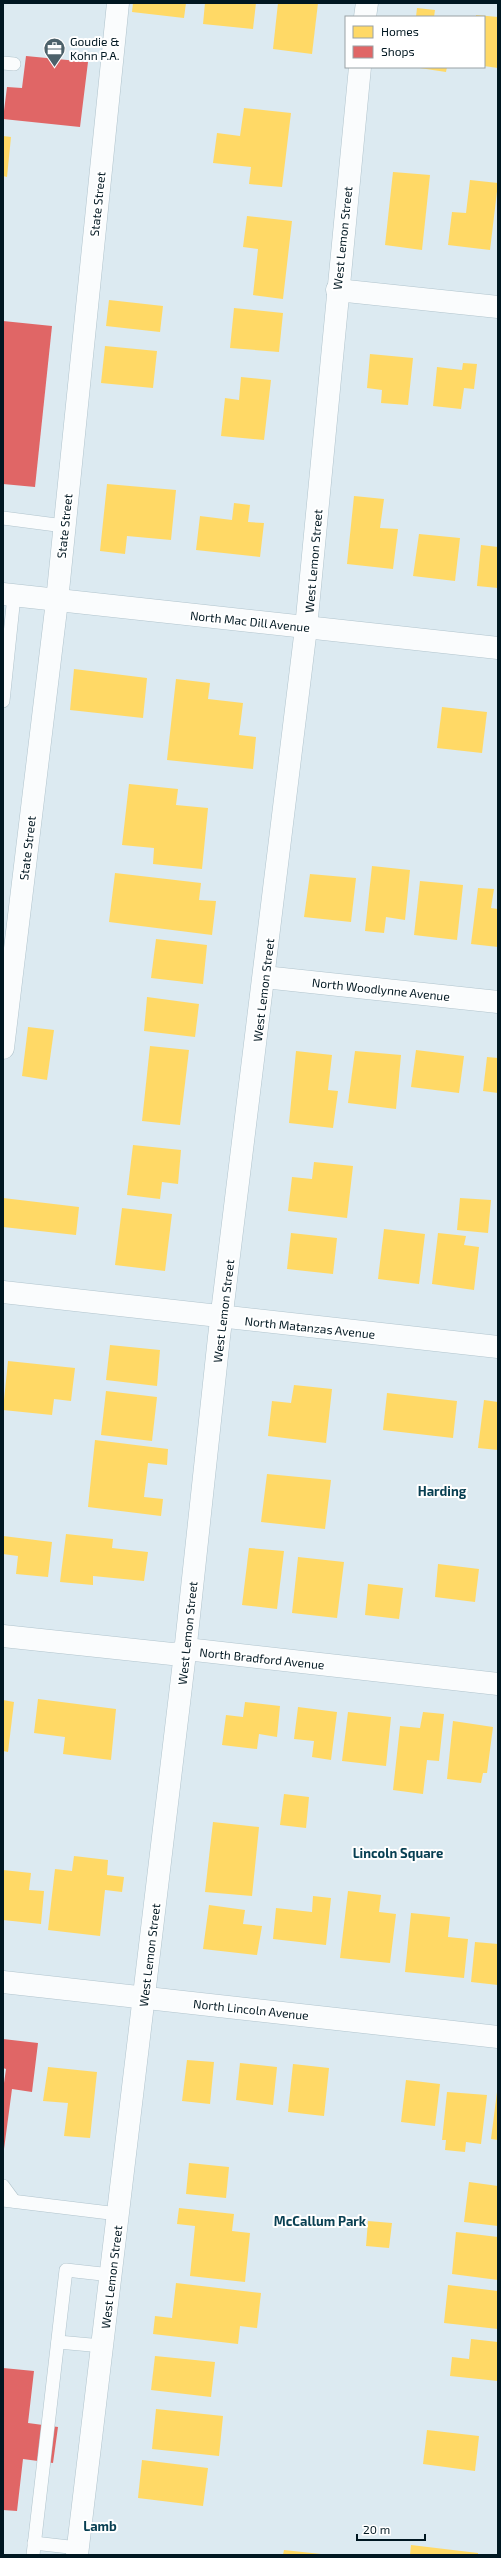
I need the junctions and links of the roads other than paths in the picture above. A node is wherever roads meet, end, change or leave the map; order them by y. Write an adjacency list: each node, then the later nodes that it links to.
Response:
1 (118, 3): 8 (street, State Street)
2 (367, 3): 3 (street)
3 (365, 16)
4 (360, 68): 5 (street, West Lemon Street)
5 (337, 290): 6 (street); 11 (street, West Lemon Street)
6 (498, 307)
7 (3, 518): 8 (lane)
8 (64, 526): 10 (street, State Street)
9 (9, 595): 10 (street, North Mac Dill Avenue); 13 (lane)
10 (57, 601): 11 (street, North Mac Dill Avenue); 16 (street, State Street)
11 (306, 628): 12 (street, North Mac Dill Avenue); 14 (street, West Lemon Street)
12 (498, 648)
13 (3, 701)
14 (264, 977): 15 (street, North Woodlynne Avenue); 18 (street, West Lemon Street)
15 (498, 1002)
16 (3, 1048)
17 (3, 1292): 18 (street, North Matanzas Avenue)
18 (223, 1317): 19 (street, North Matanzas Avenue); 21 (street, West Lemon Street)
19 (498, 1347)
20 (3, 1636): 21 (street, North Bradford Avenue)
21 (185, 1653): 22 (street, North Bradford Avenue); 24 (street, West Lemon Street)
22 (498, 1684)
23 (3, 1982): 24 (street, North Lincoln Avenue)
24 (144, 1997): 25 (street, North Lincoln Avenue); 28 (street, West Lemon Street)
25 (498, 2037)
26 (3, 2186): 27 (lane)
27 (9, 2201): 28 (lane)
28 (118, 2214): 29 (street, West Lemon Street)
29 (111, 2275): 30 (lane); 31 (street, West Lemon Street)
30 (58, 2342): 31 (lane); 32 (lane)
31 (102, 2346): 33 (street, West Lemon Street)
32 (34, 2549): 33 (lane)
33 (77, 2551)

